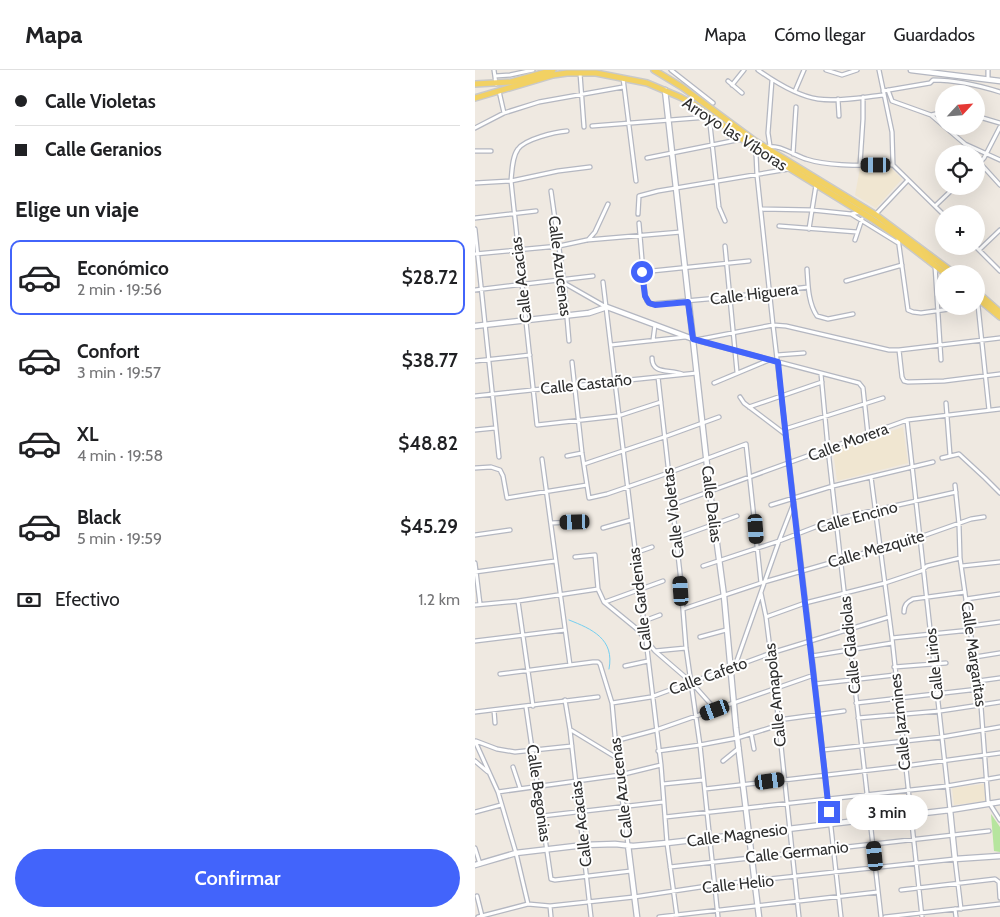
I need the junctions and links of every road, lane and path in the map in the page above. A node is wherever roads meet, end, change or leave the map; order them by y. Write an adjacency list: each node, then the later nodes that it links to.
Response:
1 (494, 70): 18 (street)
2 (533, 70): 18 (street)
3 (553, 70): 28 (main road)
4 (654, 70): 60 (main road, Arroyo las Víboras)
5 (671, 70): 42 (street)
6 (744, 70): 29 (street)
7 (758, 70): 22 (street)
8 (804, 70): 34 (street)
9 (826, 70): 10 (street)
10 (857, 70)
11 (879, 70): 37 (street)
12 (911, 70): 13 (street)
13 (917, 70): 17 (street)
14 (958, 70): 19 (street)
15 (988, 70): 24 (street)
16 (580, 72): 20 (main road, Arroyo las Víboras); 31 (main road, Arroyo las Víboras); 38 (street)
17 (935, 73): 21 (street); 23 (street)
18 (495, 76): 28 (street)
19 (959, 76): 21 (street); 24 (street)
20 (623, 78): 30 (street); 32 (main road, Arroyo las Víboras)
21 (951, 78): 23 (street); 35 (street)
22 (773, 80): 34 (street); 60 (street)
23 (933, 80): 33 (street)
24 (989, 80): 26 (street)
25 (728, 81): 29 (street)
26 (1000, 81)
27 (475, 84): 28 (main road)
28 (496, 84)
29 (732, 85): 36 (street)
30 (623, 87): 38 (street); 51 (street)
31 (499, 90): 40 (main road, Arroyo las Víboras); 44 (street)
32 (665, 90): 47 (main road, Arroyo las Víboras); 50 (street, Calle Dalias)
33 (888, 90): 37 (street); 46 (street)
34 (795, 91): 41 (street)
35 (1000, 92)
36 (742, 93)
37 (884, 93): 39 (street); 68 (street)
38 (581, 95): 44 (street); 54 (street)
39 (863, 97): 41 (street); 69 (street)
40 (475, 98)
41 (839, 99): 48 (street)
42 (713, 103)
43 (796, 107): 64 (street)
44 (504, 113): 55 (street)
45 (935, 114): 46 (street)
46 (931, 115): 59 (street)
47 (709, 116): 50 (street); 57 (main road, Arroyo las Víboras); 58 (street)
48 (839, 116)
49 (985, 119): 52 (street)
50 (669, 120): 51 (street); 63 (street, Calle Dalias)
51 (627, 123): 53 (street); 76 (street)
52 (1000, 125): 65 (street)
53 (592, 126)
54 (584, 127)
55 (475, 128)
56 (567, 130): 75 (street, Calle Acacias)
57 (742, 139): 58 (street); 60 (main road, Arroyo las Víboras)
58 (713, 145): 63 (street); 77 (street)
59 (966, 145)
60 (765, 147): 64 (street); 72 (main road, Arroyo las Víboras); 73 (street); 94 (main road, Arroyo las Víboras)
61 (475, 151): 62 (street)
62 (491, 151)
63 (672, 154): 66 (street); 81 (street, Calle Dalias)
64 (793, 154): 69 (street)
65 (985, 154): 67 (street)
66 (647, 158)
67 (1000, 160)
68 (893, 164): 69 (street); 74 (street)
69 (860, 165)
70 (590, 167): 75 (street)
71 (985, 168): 80 (street)
72 (790, 169): 73 (street); 79 (main road, Arroyo las Víboras)
73 (757, 175): 77 (street); 87 (street)
74 (908, 180): 86 (street); 94 (street)
75 (511, 181): 78 (street); 91 (street, Calle Acacias)
76 (636, 181)
77 (717, 181): 81 (street); 97 (street)
78 (475, 183)
79 (815, 185): 88 (street); 90 (main road, Arroyo las Víboras)
80 (1000, 185)
81 (676, 188): 92 (street); 103 (street, Calle Dalias)
82 (551, 191): 110 (street, Calle Azucenas)
83 (947, 195): 85 (street)
84 (608, 204): 106 (street)
85 (936, 205)
86 (935, 206)
87 (762, 209): 88 (street); 132 (street)
88 (812, 210): 93 (street); 101 (street)
89 (537, 212): 91 (street)
90 (860, 212): 93 (street); 94 (main road, Arroyo las Víboras)
91 (513, 214): 95 (street); 112 (street, Calle Acacias)
92 (638, 214)
93 (851, 214): 96 (street)
94 (874, 217): 108 (main road, Arroyo las Víboras); 119 (main road, Arroyo las Víboras)
95 (475, 218)
96 (862, 219): 104 (street); 108 (street)
97 (725, 221)
98 (639, 223): 105 (street)
99 (779, 226): 101 (street)
100 (475, 229): 113 (street)
101 (809, 229): 104 (street)
102 (1000, 230): 109 (street)
103 (681, 232): 105 (street); 120 (street, Calle Dalias)
104 (857, 232): 107 (street)
105 (641, 237): 106 (street); 123 (street)
106 (587, 240): 110 (street)
107 (855, 240)
108 (898, 240): 117 (street); 118 (main road, Arroyo las Víboras)
109 (985, 244)
110 (559, 246): 112 (street); 125 (street, Calle Azucenas)
111 (725, 246): 116 (street)
112 (518, 249): 113 (street); 128 (street, Calle Acacias)
113 (476, 254): 131 (street)
114 (984, 255): 122 (street)
115 (749, 261): 116 (street)
116 (727, 262): 120 (street); 133 (street)
117 (902, 265): 126 (street); 137 (street)
118 (935, 265)
119 (942, 265)
120 (685, 267): 123 (street); 134 (street, Calle Dalias)
121 (807, 269): 129 (street)
122 (1000, 270)
123 (642, 272): 134 (street, Calle Higuera)
124 (593, 276): 125 (street)
125 (563, 281): 128 (street); 136 (street); 140 (street, Calle Azucenas)
126 (846, 281)
127 (603, 282): 136 (street, Calle Gardenias)
128 (523, 285): 131 (street); 144 (street, Calle Acacias)
129 (808, 287): 132 (street, Calle Higuera); 139 (street)
130 (475, 290): 131 (street)
131 (482, 290): 145 (street)
132 (770, 293): 133 (street, Calle Higuera); 147 (street)
133 (730, 297): 134 (street, Calle Higuera); 149 (street)
134 (688, 302): 153 (street, Calle Dalias)
135 (987, 303): 138 (main road); 143 (main road)
136 (607, 307): 140 (street); 146 (street); 156 (street, Calle Gardenias)
137 (935, 310)
138 (1000, 312)
139 (853, 314)
140 (567, 315): 144 (street); 155 (street, Calle Azucenas)
141 (938, 315): 157 (street)
142 (978, 315): 154 (street)
143 (1000, 317)
144 (527, 320): 145 (street); 161 (street, Calle Acacias)
145 (485, 325): 148 (street); 164 (street)
146 (655, 325): 150 (street); 152 (street)
147 (773, 325): 149 (street); 159 (street); 162 (street)
148 (475, 326)
149 (733, 333): 153 (street); 158 (street)
150 (687, 337): 152 (street); 153 (street)
151 (1000, 338): 154 (street)
152 (653, 340): 156 (street)
153 (695, 340): 158 (street); 171 (street, Calle Dalias)
154 (981, 340): 157 (street); 175 (street)
155 (569, 341)
156 (611, 345): 177 (street, Calle Gardenias)
157 (940, 346): 159 (street); 166 (street)
158 (735, 350): 165 (street); 170 (street)
159 (899, 350): 175 (street)
160 (804, 353): 162 (street)
161 (530, 354): 164 (street); 181 (street, Calle Acacias)
162 (777, 355): 169 (street)
163 (652, 358): 172 (street)
164 (489, 360): 167 (street); 182 (street)
165 (769, 360): 169 (street); 170 (street)
166 (941, 360)
167 (475, 361)
168 (573, 362): 180 (street)
169 (778, 362): 173 (street); 183 (street)
170 (737, 372): 179 (street)
171 (697, 373): 172 (street, Calle Castaño); 199 (street, Calle Dalias)
172 (682, 374): 176 (street, Calle Castaño)
173 (821, 374): 178 (street, Calle Gladiolas); 188 (street)
174 (1000, 374): 175 (street)
175 (985, 375): 192 (street)
176 (658, 377): 177 (street, Calle Castaño); 187 (street, Calle Violetas)
177 (615, 381): 180 (street, Calle Castaño); 194 (street, Calle Gardenias)
178 (822, 382): 183 (street); 196 (street, Calle Gladiolas)
179 (714, 383)
180 (575, 385): 181 (street, Calle Castaño); 198 (street)
181 (533, 390): 182 (street, Calle Castaño); 198 (street, Calle Acacias)
182 (493, 394): 184 (street, Calle Castaño); 200 (street)
183 (781, 395): 190 (street); 201 (street)
184 (475, 396)
185 (740, 397): 190 (street)
186 (883, 398): 188 (street)
187 (661, 402): 194 (street); 205 (street, Calle Violetas)
188 (864, 403): 196 (street); 204 (street)
189 (946, 403): 193 (street)
190 (749, 407): 203 (street)
191 (1000, 409): 192 (street, Calle Morera)
192 (989, 410): 193 (street, Calle Morera)
193 (947, 414): 197 (street, Calle Morera); 209 (street)
194 (618, 416): 198 (street); 207 (street, Calle Gardenias)
195 (719, 417): 199 (street)
196 (824, 417): 201 (street); 206 (street, Calle Gladiolas)
197 (907, 420): 204 (street, Calle Morera); 218 (street, Calle Lirios)
198 (579, 421): 208 (street)
199 (703, 423): 205 (street); 214 (street, Calle Dalias)
200 (495, 428): 202 (street); 211 (street)
201 (785, 429): 203 (street)
202 (475, 430)
203 (785, 435): 216 (street)
204 (868, 435): 206 (street, Calle Morera)
205 (665, 437): 207 (street); 220 (street, Calle Violetas)
206 (828, 449): 216 (street, Calle Morera); 225 (street, Calle Gladiolas)
207 (623, 451): 217 (street); 226 (street, Calle Gardenias)
208 (582, 454): 210 (street); 217 (street)
209 (950, 455): 212 (street); 230 (street)
210 (567, 456)
211 (499, 457)
212 (942, 458)
213 (542, 459): 227 (street)
214 (706, 459): 220 (street); 221 (street); 228 (street, Calle Dalias)
215 (933, 462): 218 (street)
216 (789, 463): 221 (street, Calle Morera); 231 (street)
217 (584, 464): 223 (street)
218 (913, 467): 222 (street); 232 (street, Calle Lirios)
219 (475, 468): 227 (street)
220 (668, 473): 226 (street); 234 (street, Calle Violetas)
221 (750, 477): 228 (street, Calle Morera); 253 (street)
222 (871, 477): 225 (street); 236 (street, Calle Jazmines)
223 (587, 485): 226 (street); 227 (street)
224 (955, 485): 229 (street, Calle Margaritas)
225 (833, 486): 231 (street); 239 (street, Calle Gladiolas)
226 (627, 487): 240 (street, Calle Gardenias)
227 (547, 492): 242 (street)
228 (710, 492): 234 (street, Calle Morera); 244 (street, Calle Dalias)
229 (956, 492): 232 (street, Calle Encino); 243 (street, Calle Margaritas)
230 (1000, 494)
231 (793, 497): 233 (street); 235 (street)
232 (917, 502): 236 (street, Calle Encino); 249 (street, Calle Lirios)
233 (794, 504): 247 (street); 251 (street)
234 (672, 505): 250 (street, Calle Violetas)
235 (771, 505)
236 (876, 511): 239 (street, Calle Encino); 254 (street, Calle Jazmines)
237 (737, 516): 244 (street)
238 (984, 517): 243 (street, Calle Mezquite)
239 (836, 519): 247 (street, Calle Encino); 258 (street, Calle Gladiolas)
240 (631, 520): 245 (street); 255 (street, Calle Gardenias)
241 (575, 522): 242 (street)
242 (551, 523): 260 (street)
243 (959, 524): 249 (street, Calle Mezquite); 257 (street, Calle Margaritas)
244 (715, 525): 250 (street); 259 (street, Calle Dalias)
245 (603, 528)
246 (510, 530): 248 (street)
247 (797, 534): 251 (street, Calle Encino); 266 (street)
248 (475, 535)
249 (920, 537): 254 (street, Calle Mezquite); 265 (street, Calle Lirios)
250 (675, 538): 286 (street, Calle Violetas)
251 (779, 541): 253 (street, Calle Encino); 269 (street)
252 (652, 547): 255 (street)
253 (757, 548): 259 (street, Calle Encino); 269 (street)
254 (880, 548): 258 (street, Calle Mezquite); 270 (street, Calle Jazmines)
255 (635, 553): 272 (street, Calle Gardenias)
256 (575, 557): 271 (street)
257 (960, 558): 264 (street, Calle Margaritas); 265 (street)
258 (841, 559): 266 (street, Calle Mezquite); 275 (street, Calle Gladiolas)
259 (719, 560): 263 (street, Calle Encino); 278 (street, Calle Dalias)
260 (555, 561): 267 (street); 276 (street)
261 (1000, 562): 264 (street)
262 (475, 563): 267 (street)
263 (703, 566)
264 (962, 566): 273 (street, Calle Margaritas)
265 (924, 568): 270 (street); 279 (street, Calle Lirios)
266 (801, 571): 269 (street, Calle Mezquite); 283 (street)
267 (476, 572): 284 (street)
268 (663, 581): 272 (street)
269 (763, 582): 274 (street); 278 (street, Calle Mezquite)
270 (885, 582): 275 (street); 290 (street, Calle Jazmines)
271 (598, 589): 276 (street); 282 (street)
272 (639, 591): 282 (street); 291 (street, Calle Gardenias)
273 (965, 592): 279 (street); 280 (street, Calle Margaritas)
274 (761, 593): 289 (street, Calle Amapolas); 318 (street)
275 (844, 593): 283 (street); 293 (street, Calle Gladiolas)
276 (560, 594): 281 (street); 295 (street)
277 (1000, 594): 280 (street)
278 (724, 596): 286 (street, Calle Mezquite); 296 (street, Calle Dalias)
279 (927, 597): 287 (street); 298 (street, Calle Lirios)
280 (966, 599): 294 (street, Calle Margaritas)
281 (518, 601): 284 (street); 297 (street)
282 (605, 602): 300 (street)
283 (805, 602): 289 (street); 302 (street)
284 (480, 604): 285 (street)
285 (475, 605)
286 (683, 609): 305 (street, Calle Violetas)
287 (904, 612)
288 (660, 615): 291 (street)
289 (766, 617): 308 (street, Calle Amapolas)
290 (889, 617): 293 (street, Calle Cafeto); 301 (street, Calle Jazmines)
291 (644, 621): 300 (street, Calle Gardenias)
292 (1000, 622): 294 (street)
293 (848, 628): 302 (street, Calle Cafeto); 306 (street, Calle Gladiolas)
294 (970, 628): 298 (street); 311 (street, Calle Margaritas)
295 (565, 630): 297 (street); 315 (street)
296 (726, 630): 299 (street); 318 (street, Calle Dalias)
297 (523, 635): 303 (street); 319 (street)
298 (931, 635): 301 (street); 314 (street, Calle Lirios)
299 (700, 637)
300 (645, 638): 307 (street); 312 (street, Calle Gardenias)
301 (892, 638): 304 (street, Calle Jazmines)
302 (810, 640): 308 (street, Calle Cafeto); 310 (street)
303 (475, 641)
304 (892, 644): 306 (street); 317 (street, Calle Jazmines)
305 (686, 648): 307 (street); 326 (street, Calle Violetas)
306 (850, 650): 310 (street); 324 (street, Calle Gladiolas)
307 (655, 651): 326 (street)
308 (771, 652): 318 (street, Calle Cafeto); 328 (street, Calle Amapolas)
309 (1000, 653): 311 (street)
310 (812, 656): 321 (street)
311 (975, 657): 325 (street, Calle Margaritas)
312 (648, 661): 316 (street); 332 (street, Calle Gardenias)
313 (946, 663): 314 (street)
314 (934, 664): 317 (street); 330 (street, Calle Lirios)
315 (571, 665): 319 (street); 336 (street, Calle Azucenas)
316 (625, 666)
317 (894, 666): 322 (street, Calle Jazmines)
318 (733, 668): 326 (street, Calle Cafeto); 337 (street, Calle Dalias)
319 (528, 671): 320 (street); 339 (street)
320 (501, 674)
321 (814, 675): 327 (street); 328 (street)
322 (895, 675): 324 (street); 333 (street, Calle Jazmines)
323 (1000, 678): 325 (street)
324 (853, 679): 327 (street); 338 (street, Calle Gladiolas)
325 (978, 681): 329 (street, Calle Margaritas)
326 (691, 682): 332 (street, Calle Cafeto); 343 (street); 349 (street, Calle Violetas)
327 (815, 684): 347 (street)
328 (775, 688): 337 (street); 351 (street, Calle Amapolas)
329 (979, 689): 330 (street); 340 (street, Calle Margaritas)
330 (938, 694): 333 (street); 345 (street, Calle Lirios)
331 (598, 697): 334 (street)
332 (651, 697): 336 (street, Calle Cafeto); 355 (street, Calle Gardenias)
333 (898, 699): 338 (street); 348 (street, Calle Jazmines)
334 (565, 700): 339 (street); 354 (street, Calle Acacias)
335 (1000, 702): 340 (street)
336 (612, 703): 361 (street, Calle Azucenas)
337 (734, 703): 343 (street); 359 (street, Calle Dalias)
338 (856, 703): 350 (street, Calle Gladiolas)
339 (533, 706): 341 (street)
340 (981, 706): 345 (street); 356 (street, Calle Margaritas)
341 (526, 707): 342 (street); 368 (street, Calle Begonias)
342 (493, 710): 346 (street); 352 (street)
343 (715, 710): 349 (street)
344 (844, 711): 347 (street)
345 (940, 711): 348 (street); 358 (street, Calle Lirios)
346 (475, 712)
347 (818, 714): 351 (street); 369 (street)
348 (900, 715): 350 (street); 362 (street, Calle Jazmines)
349 (696, 717): 355 (street); 363 (street, Calle Violetas)
350 (857, 718): 365 (street, Calle Gladiolas)
351 (778, 722): 357 (street); 385 (street, Calle Amapolas)
352 (495, 723)
353 (1000, 728): 356 (street)
354 (570, 730): 364 (street, Calle Acacias); 373 (street)
355 (656, 730): 361 (street); 370 (street, Calle Gardenias)
356 (983, 731): 358 (street); 372 (street, Calle Margaritas)
357 (751, 733): 359 (street); 367 (street)
358 (942, 737): 362 (street); 374 (street, Calle Lirios)
359 (737, 738): 363 (street); 366 (street, Calle Dalias)
360 (475, 741): 368 (street); 381 (street)
361 (615, 741): 373 (street, Calle Azucenas)
362 (902, 741): 365 (street); 378 (street, Calle Jazmines)
363 (700, 745): 370 (street); 387 (street, Calle Violetas)
364 (572, 746): 368 (street); 386 (street, Calle Acacias)
365 (862, 746): 369 (street); 380 (street, Calle Gladiolas)
366 (739, 748): 376 (street); 391 (street, Calle Dalias)
367 (754, 749)
368 (533, 750): 390 (street, Calle Begonias)
369 (823, 750): 383 (street)
370 (658, 751): 377 (street, Calle Gardenias)
371 (1000, 753): 372 (street)
372 (985, 756): 374 (street); 388 (street, Calle Margaritas)
373 (617, 758): 382 (street, Calle Azucenas)
374 (945, 761): 378 (street); 392 (street, Calle Lirios)
375 (475, 762): 381 (street)
376 (723, 762)
377 (661, 765): 382 (street); 389 (street, Calle Gardenias)
378 (905, 766): 380 (street); 395 (street, Calle Jazmines)
379 (513, 768): 393 (street)
380 (865, 771): 383 (street); 397 (street, Calle Gladiolas)
381 (490, 773): 396 (street)
382 (620, 775): 386 (street); 404 (street, Calle Azucenas)
383 (826, 776): 385 (street); 398 (street)
384 (1000, 777): 388 (street)
385 (784, 779): 391 (street); 401 (street, Calle Amapolas)
386 (576, 780): 390 (street); 408 (street, Calle Acacias)
387 (703, 780): 389 (street); 394 (street, Calle Violetas)
388 (987, 780): 392 (street); 402 (street, Calle Margaritas)
389 (663, 784): 399 (street, Calle Gardenias)
390 (538, 785): 393 (street); 411 (street, Calle Begonias)
391 (743, 785): 394 (street); 405 (street, Calle Dalias)
392 (947, 786): 395 (street); 406 (street, Calle Lirios)
393 (520, 788): 396 (street)
394 (705, 789): 409 (street, Calle Violetas)
395 (908, 790): 397 (street); 410 (street, Calle Jazmines)
396 (498, 792): 403 (street)
397 (867, 795): 398 (street); 413 (street, Calle Gladiolas)
398 (828, 800): 401 (street); 415 (street)
399 (664, 802): 404 (street); 412 (street, Calle Gardenias)
400 (1000, 802): 402 (street, Calle Magnesio)
401 (788, 804): 405 (street); 416 (street, Calle Amapolas)
402 (989, 804): 406 (street, Calle Magnesio); 414 (street, Calle Margaritas)
403 (501, 805): 407 (street); 429 (street)
404 (623, 806): 408 (street); 425 (street, Calle Azucenas)
405 (746, 809): 409 (street); 418 (street, Calle Dalias)
406 (950, 810): 410 (street, Calle Magnesio); 419 (street, Calle Lirios)
407 (475, 812)
408 (580, 812): 411 (street); 424 (street, Calle Acacias)
409 (707, 813): 412 (street); 420 (street, Calle Violetas)
410 (910, 814): 413 (street, Calle Magnesio); 421 (street, Calle Jazmines)
411 (543, 816): 428 (street, Calle Begonias)
412 (665, 818): 422 (street, Calle Gardenias)
413 (870, 819): 415 (street, Calle Magnesio); 423 (street, Calle Gladiolas)
414 (1000, 820)
415 (831, 824): 416 (street, Calle Magnesio); 427 (street)
416 (790, 829): 418 (street, Calle Magnesio); 430 (street, Calle Amapolas)
417 (989, 831): 419 (street, Calle Germanio)
418 (749, 833): 420 (street, Calle Magnesio); 432 (street, Calle Dalias)
419 (953, 834): 421 (street, Calle Germanio); 433 (street, Calle Lirios)
420 (709, 838): 422 (street, Calle Magnesio); 434 (street, Calle Violetas)
421 (913, 839): 423 (street, Calle Germanio); 435 (street, Calle Jazmines)
422 (667, 843): 425 (street, Calle Magnesio); 437 (street, Calle Gardenias)
423 (873, 843): 427 (street, Calle Germanio); 438 (street, Calle Gladiolas)
424 (584, 845): 425 (street, Calle Magnesio); 428 (street, Calle Magnesio); 441 (street, Calle Acacias)
425 (628, 845): 439 (street, Calle Azucenas)
426 (475, 848): 436 (street)
427 (833, 849): 430 (street, Calle Germanio); 440 (street)
428 (547, 850): 429 (street, Calle Magnesio); 441 (street, Calle Begonias)
429 (516, 853): 436 (street, Calle Magnesio); 456 (street)
430 (793, 853): 432 (street, Calle Germanio); 442 (street, Calle Amapolas)
431 (1000, 856): 433 (street, Calle Helio)
432 (752, 857): 434 (street, Calle Germanio); 443 (street, Calle Dalias)
433 (955, 859): 435 (street, Calle Helio); 444 (street, Calle Lirios)
434 (711, 862): 437 (street, Calle Germanio); 445 (street, Calle Violetas)
435 (916, 863): 438 (street, Calle Helio); 446 (street, Calle Jazmines)
436 (477, 864)
437 (670, 867): 448 (street, Calle Gardenias)
438 (876, 869): 440 (street, Calle Helio); 449 (street, Calle Gladiolas)
439 (631, 871): 441 (street); 451 (street, Calle Azucenas)
440 (836, 873): 442 (street, Calle Helio); 452 (street)
441 (587, 877): 454 (street, Calle Acacias)
442 (795, 878): 443 (street, Calle Helio); 455 (street, Calle Amapolas)
443 (755, 882): 445 (street, Calle Helio); 459 (street, Calle Dalias)
444 (958, 884): 446 (street); 453 (street); 461 (street, Calle Lirios)
445 (714, 885): 448 (street, Calle Helio); 462 (street, Calle Violetas)
446 (918, 888): 447 (street); 464 (street, Calle Jazmines)
447 (901, 890)
448 (673, 892): 451 (street, Calle Helio); 466 (street, Calle Gardenias)
449 (878, 892): 452 (street); 476 (street, Calle Gladiolas)
450 (477, 896): 465 (street)
451 (634, 897): 454 (street, Calle Helio); 470 (street, Calle Azucenas)
452 (839, 897): 455 (street); 475 (street)
453 (1000, 898)
454 (590, 901): 458 (street, Calle Helio); 469 (street, Calle Acacias)
455 (797, 901): 459 (street); 474 (street, Calle Amapolas)
456 (528, 904): 458 (street, Calle Helio); 463 (street, Calle Helio)
457 (1000, 904): 461 (street)
458 (550, 906): 468 (street)
459 (757, 906): 462 (street); 473 (street, Calle Dalias)
460 (955, 909): 461 (street); 464 (street); 478 (street)
461 (961, 909)
462 (717, 910): 466 (street); 472 (street, Calle Violetas)
463 (499, 912): 465 (street, Calle Helio); 467 (street)
464 (921, 915): 477 (street)
465 (480, 916)
466 (677, 916): 471 (street)
467 (500, 917)
468 (551, 917)
469 (591, 917)
470 (637, 917)
471 (659, 917)
472 (718, 917)
473 (759, 917)
474 (799, 917)
475 (841, 917)
476 (881, 917)
477 (885, 917)
478 (956, 917)

